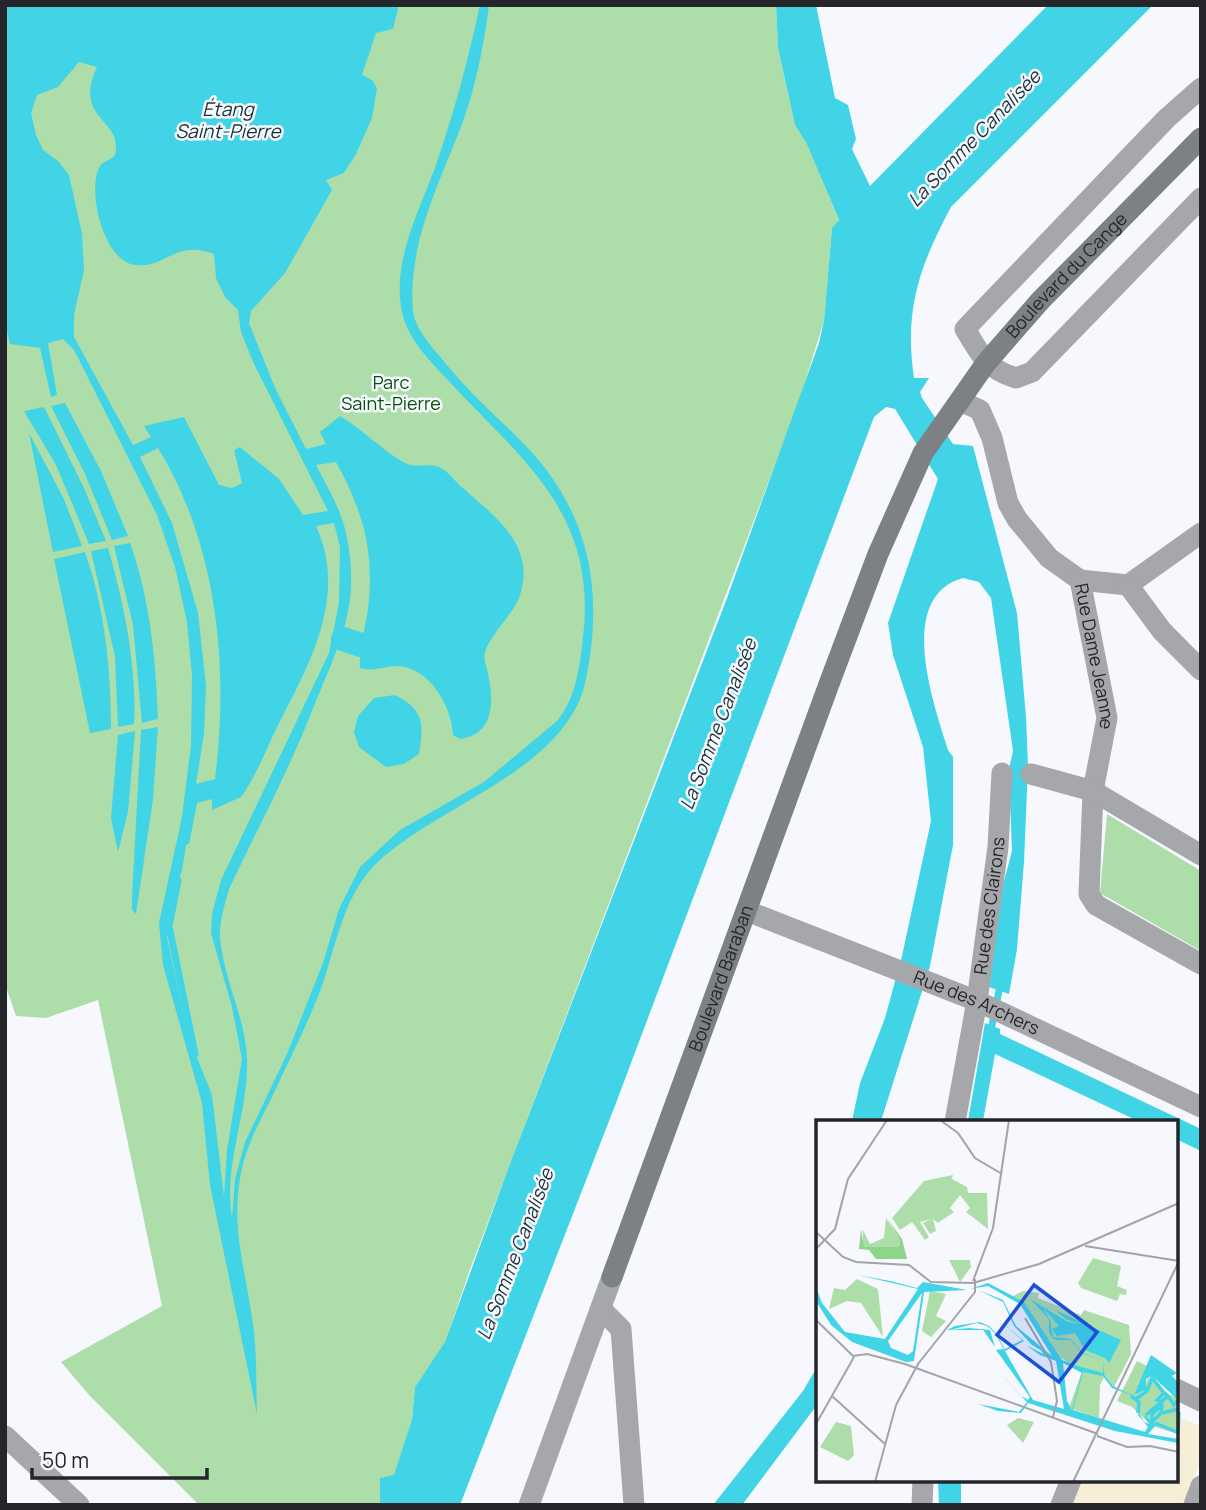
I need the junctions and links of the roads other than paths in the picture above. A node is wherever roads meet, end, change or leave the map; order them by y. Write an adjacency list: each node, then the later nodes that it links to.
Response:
1 (1201, 88): 4 (street)
2 (1201, 138): 4 (street, Boulevard du Cange)
3 (1201, 198): 4 (street)
4 (986, 363): 5 (street, Boulevard du Cange)
5 (960, 401): 6 (street, Boulevard du Cange); 8 (street, Rue Dame Jeanne)
6 (943, 423): 15 (street, Boulevard Baraban)
7 (1201, 533): 9 (street)
8 (1080, 580): 9 (street); 13 (street, Rue Dame Jeanne)
9 (1128, 584): 10 (street)
10 (1201, 670)
11 (1002, 774): 17 (street, Rue des Clairons)
12 (1031, 775): 13 (street)
13 (1093, 791): 14 (street); 16 (street, Rue Dame Jeanne)
14 (1201, 855)
15 (747, 911): 17 (street, Rue des Archers); 20 (street, Boulevard Baraban)
16 (1201, 964)
17 (970, 999): 18 (street, Rue des Archers); 19 (street, Rue des Clairons)
18 (1201, 1107)
19 (956, 1120)
20 (601, 1309): 28 (street, Boulevard Baraban); 29 (street)
21 (1178, 1390): 22 (street)
22 (1201, 1401)
23 (5, 1436): 27 (street)
24 (923, 1482): 30 (street)
25 (1069, 1482): 31 (street)
26 (1201, 1486): 32 (street)
27 (79, 1505)
28 (529, 1505)
29 (634, 1505)
30 (922, 1505)
31 (1061, 1505)
32 (1194, 1505)

